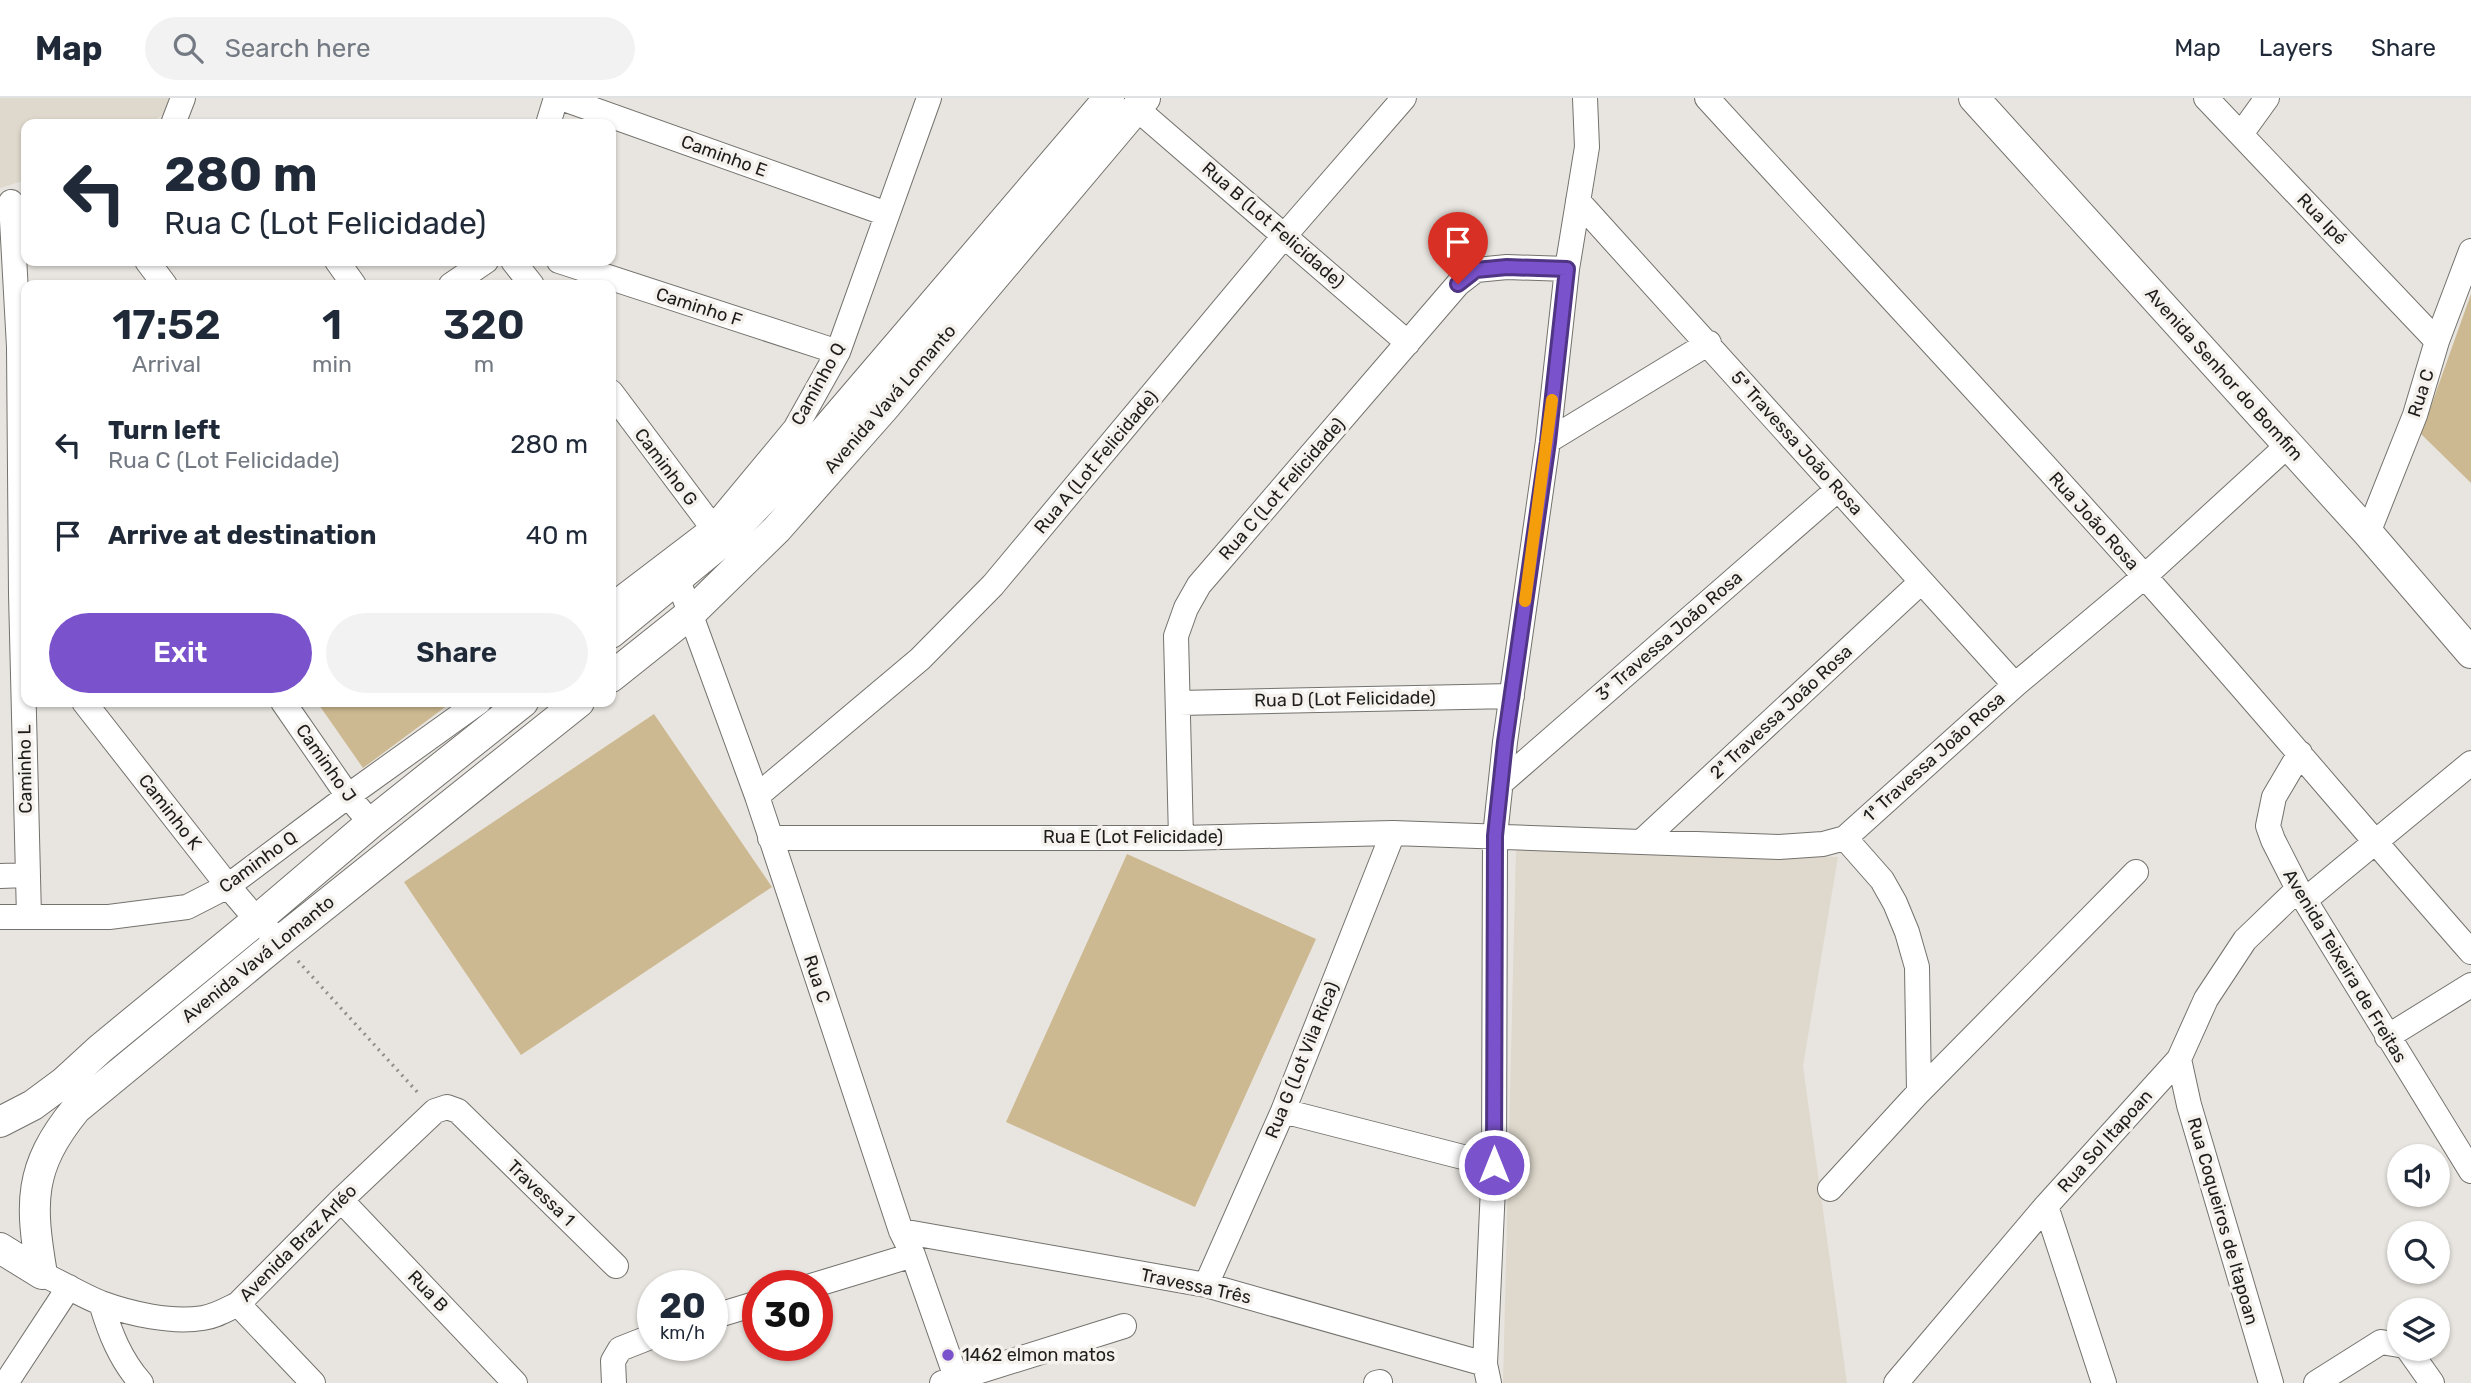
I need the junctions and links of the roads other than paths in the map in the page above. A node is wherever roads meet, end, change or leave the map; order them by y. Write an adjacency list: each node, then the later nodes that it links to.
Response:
1 (183, 98): 11 (street)
2 (559, 98): 12 (street); 16 (street, Caminho E)
3 (929, 98): 16 (street, Caminho Q)
4 (1405, 98): 17 (street, Rua A (Lot Felicidade))
5 (1585, 98): 15 (street)
6 (1707, 98): 37 (street, Rua João Rosa)
7 (1974, 98): 33 (street, Avenida Senhor do Bomfim)
8 (2206, 98): 13 (street, Rua Ipé)
9 (2267, 98): 13 (street)
10 (1130, 101): 17 (street, Rua B (Lot Felicidade)); 36 (street, Avenida Vavá Lomanto); 43 (street, Avenida Vavá Lomanto)
11 (177, 119)
12 (550, 119)
13 (2241, 134): 26 (street, Rua Ipé)
14 (13, 201): 25 (street, Caminho L)
15 (1578, 201): 22 (street); 28 (street, 5ª Travessa João Rosa)
16 (887, 214): 29 (street, Caminho Q)
17 (1286, 235): 27 (street, Rua B (Lot Felicidade)); 60 (street, Rua A (Lot Felicidade))
18 (2471, 251): 26 (street, Rua C)
19 (479, 266): 23 (street)
20 (517, 266): 24 (street)
21 (574, 266): 29 (street, Caminho F)
22 (1567, 269): 27 (street, Rua C (Lot Felicidade)); 32 (street)
23 (459, 280)
24 (528, 280)
25 (21, 335)
26 (2437, 341): 35 (street, Rua C)
27 (1408, 343): 49 (street, Rua C (Lot Felicidade))
28 (1709, 344): 32 (street); 34 (street, 5ª Travessa João Rosa)
29 (838, 352): 36 (street, Caminho Q)
30 (21, 392): 40 (street, Caminho L)
31 (616, 399): 36 (street, Caminho G)
32 (1548, 442): 48 (street)
33 (2288, 445): 35 (street, Avenida Senhor do Bomfim); 37 (street, 1ª Travessa João Rosa)
34 (1838, 490): 39 (street, 5ª Travessa João Rosa); 58 (street, 3ª Travessa João Rosa)
35 (2368, 533): 45 (street, Avenida Senhor do Bomfim)
36 (718, 535): 38 (street, Avenida Vavá Lomanto); 41 (street, Caminho Q)
37 (2145, 576): 47 (street, 1ª Travessa João Rosa); 56 (street, Rua João Rosa)
38 (678, 580): 43 (street, Rua C); 44 (street, Avenida Vavá Lomanto)
39 (1921, 582): 47 (street, 5ª Travessa João Rosa); 67 (street, 2ª Travessa João Rosa)
40 (16, 592): 42 (street, Caminho L)
41 (616, 603)
42 (21, 612)
43 (690, 614): 46 (street, Avenida Vavá Lomanto); 60 (street, Rua C)
44 (616, 629)
45 (2471, 653)
46 (616, 673)
47 (2015, 685): 66 (street, 1ª Travessa João Rosa)
48 (1511, 696): 49 (street, Rua D (Lot Felicidade)); 58 (street)
49 (1179, 703): 65 (street, Rua C (Lot Felicidade))
50 (25, 707): 70 (street, Caminho L)
51 (88, 707): 72 (street, Caminho K)
52 (286, 707): 59 (street, Caminho J)
53 (472, 707): 59 (street, Caminho Q)
54 (517, 707): 61 (street, Avenida Vavá Lomanto)
55 (573, 707): 77 (street, Avenida Vavá Lomanto)
56 (2300, 752): 68 (street, Rua João Rosa); 73 (street, Avenida Teixeira de Freitas)
57 (2471, 763): 68 (street, Rua Sol Itapoan)
58 (1501, 783): 63 (street)
59 (348, 796): 61 (street, Caminho J); 72 (street, Caminho Q)
60 (757, 796): 64 (street, Rua C)
61 (371, 823): 76 (street, Avenida Vavá Lomanto)
62 (1393, 833): 63 (street, Rua E (Lot Felicidade)); 65 (street, Rua E (Lot Felicidade)); 83 (street, Rua G (Lot Vila Rica))
63 (1495, 836): 67 (street); 86 (street)
64 (770, 838): 65 (street, Rua E (Lot Felicidade)); 91 (street, Rua C)
65 (1181, 838)
66 (1845, 838): 67 (street); 82 (street)
67 (1641, 842)
68 (2374, 842): 73 (street, Rua Sol Itapoan); 78 (street, Rua João Rosa)
69 (2136, 872): 82 (street)
70 (27, 875): 71 (street); 75 (street, Caminho L)
71 (0, 876)
72 (228, 886): 75 (street, Caminho Q); 76 (street, Caminho K)
73 (2302, 895): 80 (street, Avenida Teixeira de Freitas); 81 (street, Rua Sol Itapoan)
74 (0, 917): 75 (street, Caminho Q)
75 (29, 917)
76 (257, 920): 77 (street, Caminho K); 85 (street, Avenida Vavá Lomanto)
77 (280, 941): 95 (street, Avenida Vavá Lomanto)
78 (2471, 952)
79 (2471, 985): 80 (street)
80 (2387, 1037): 87 (street, Avenida Teixeira de Freitas)
81 (2179, 1059): 90 (street, Rua Sol Itapoan); 114 (street, Rua Coqueiros de Itapoan)
82 (1919, 1092): 88 (street)
83 (1283, 1111): 86 (street); 97 (street, Rua G (Lot Vila Rica))
84 (467, 1121): 89 (street, Avenida Braz Arléo); 94 (street, Travessa 1)
85 (0, 1122)
86 (1494, 1165): 105 (street)
87 (2471, 1171)
88 (1830, 1189)
89 (341, 1200): 100 (street, Avenida Braz Arléo); 110 (street, Rua B)
90 (2046, 1206): 112 (street, Rua Sol Itapoan); 113 (street)
91 (901, 1231): 93 (street, Rua C); 97 (street, Travessa Três)
92 (0, 1248): 95 (street)
93 (913, 1255): 96 (street); 106 (street, Rua C)
94 (615, 1266)
95 (42, 1274): 98 (street, Avenida Braz Arléo)
96 (833, 1279)
97 (1206, 1285): 105 (street, Travessa Três)
98 (69, 1287): 99 (street, Avenida Braz Arléo); 107 (street)
99 (101, 1303): 100 (street, Avenida Braz Arléo); 108 (street)
100 (238, 1304): 109 (street)
101 (1124, 1326): 106 (street)
102 (637, 1342): 111 (street)
103 (2387, 1343): 115 (street)
104 (2414, 1361): 116 (street)
105 (1487, 1374)
106 (952, 1381)
107 (6, 1383)
108 (141, 1383)
109 (313, 1383)
110 (515, 1383)
111 (614, 1383)
112 (1896, 1383)
113 (2104, 1383)
114 (2272, 1383)
115 (2316, 1383)
116 (2432, 1383)

